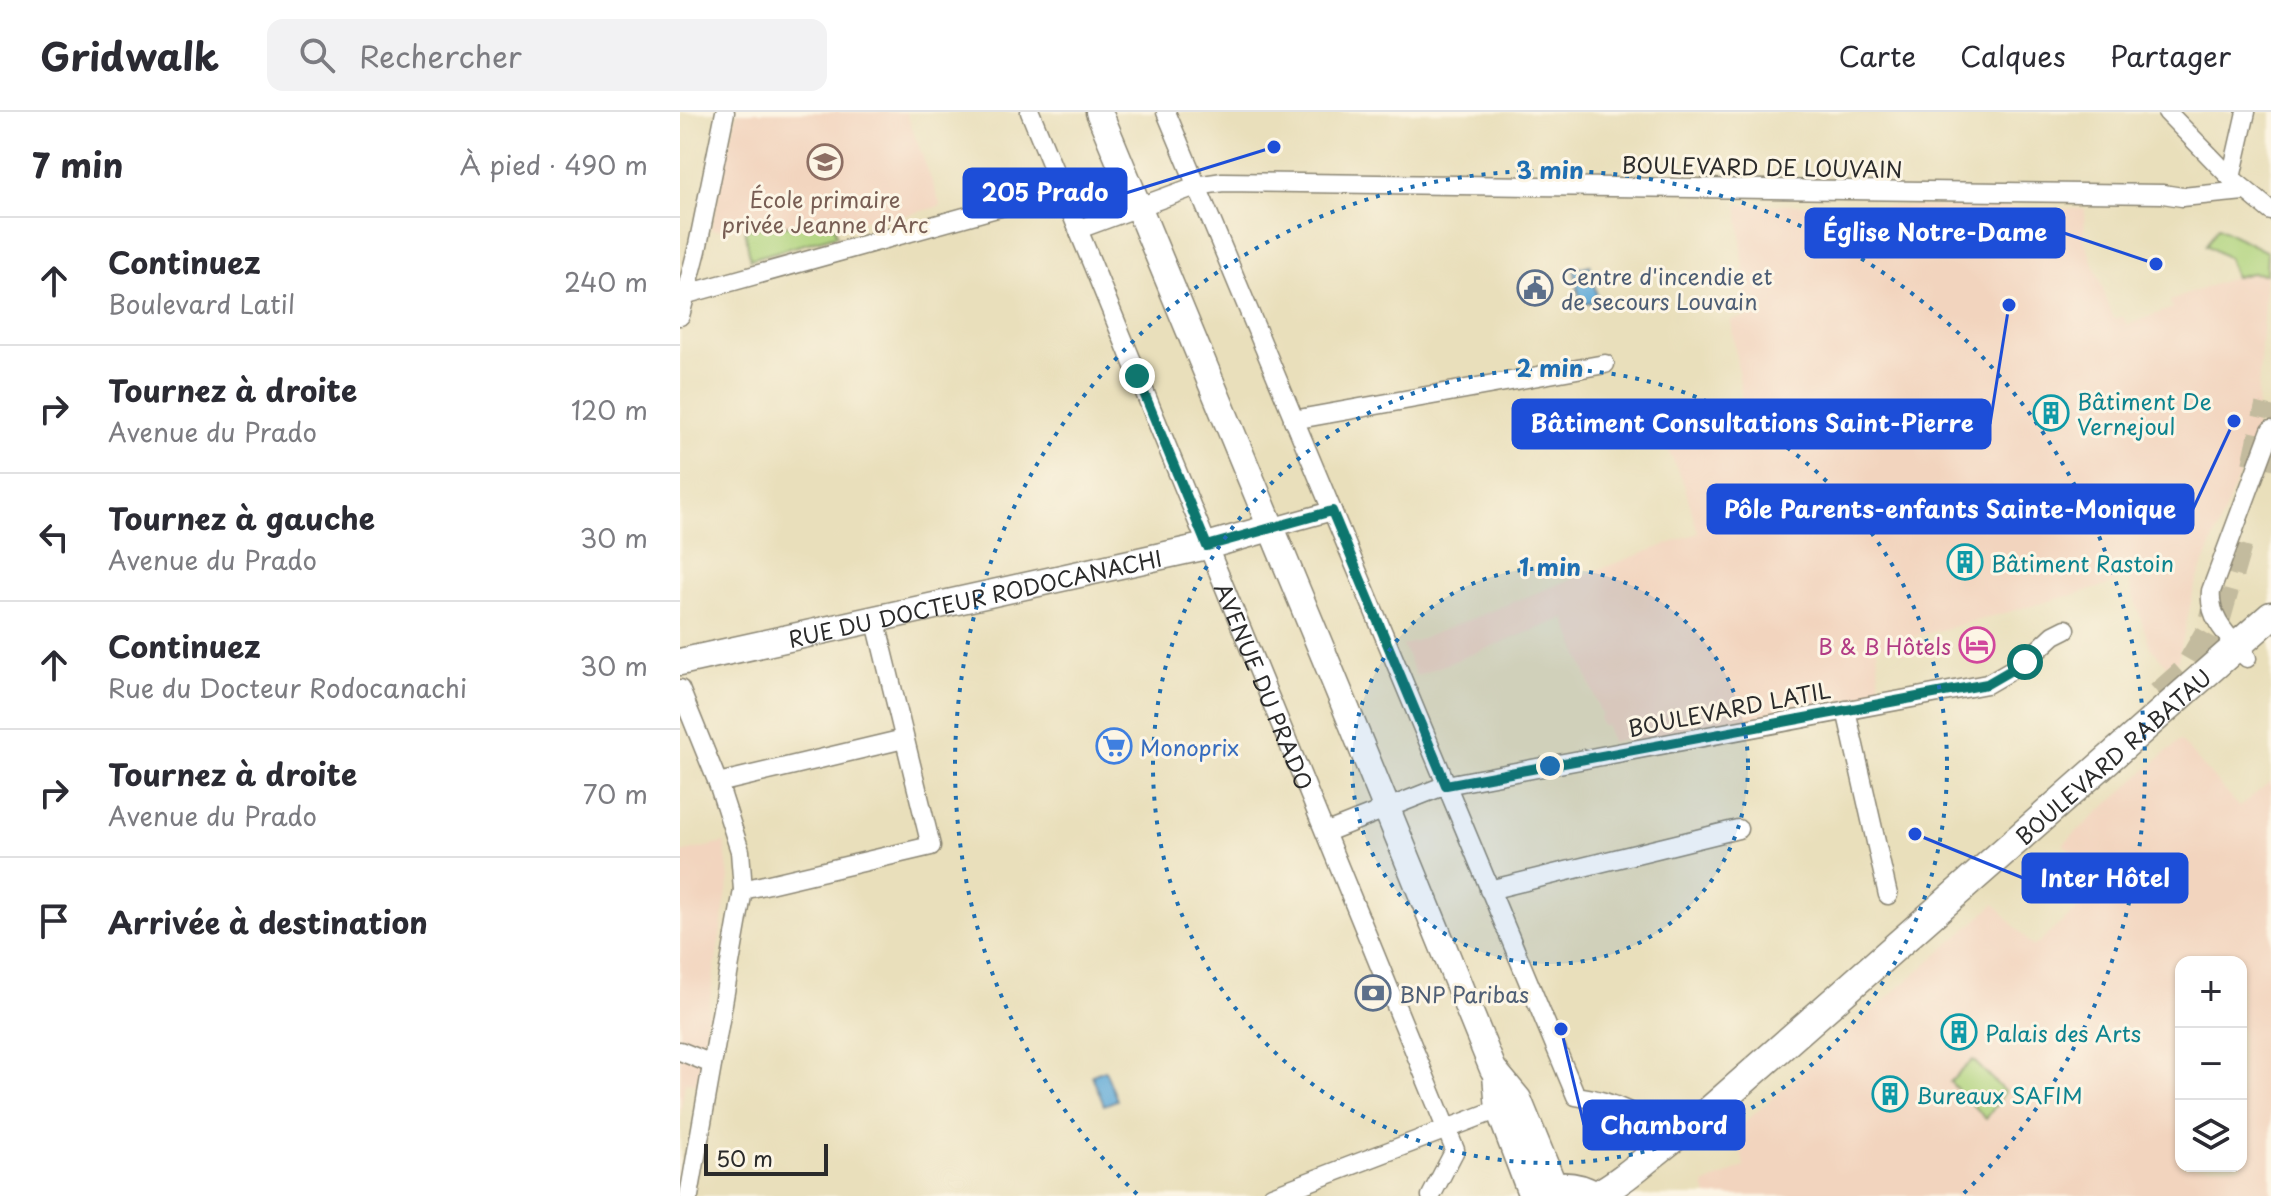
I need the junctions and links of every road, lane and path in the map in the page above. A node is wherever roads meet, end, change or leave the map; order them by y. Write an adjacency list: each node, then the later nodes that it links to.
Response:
1 (725, 112): 13 (street)
2 (1030, 112): 9 (street, AVENUE DU PRADO)
3 (1099, 112): 10 (main road)
4 (1166, 112): 8 (street)
5 (2167, 112): 7 (street)
6 (2246, 112): 7 (street)
7 (2238, 184): 8 (street, BOULEVARD DE LOUVAIN); 11 (street)
8 (1196, 186): 10 (street, BOULEVARD DE LOUVAIN); 16 (street)
9 (1062, 190): 12 (street, AVENUE DU PRADO); 13 (street)
10 (1139, 207): 12 (street); 19 (main road)
11 (2271, 211)
12 (1079, 229): 20 (street, AVENUE DU PRADO)
13 (683, 296): 14 (street)
14 (680, 316)
15 (1605, 364): 16 (street)
16 (1293, 420): 18 (street)
17 (2271, 430): 24 (street)
18 (1332, 511): 19 (street); 30 (street)
19 (1270, 528): 20 (main road, RUE DU DOCTEUR RODOCANACHI); 31 (main road)
20 (1207, 546): 22 (main road, RUE DU DOCTEUR RODOCANACHI); 33 (street, AVENUE DU PRADO)
21 (2271, 616): 24 (main road, BOULEVARD RABATAU)
22 (875, 618): 25 (main road, RUE DU DOCTEUR RODOCANACHI); 28 (street)
23 (2066, 629): 27 (street, BOULEVARD LATIL)
24 (2242, 652): 41 (main road, BOULEVARD RABATAU)
25 (680, 662)
26 (680, 689): 29 (street)
27 (1846, 710): 30 (street, BOULEVARD LATIL); 36 (street)
28 (904, 739): 29 (street); 34 (street)
29 (718, 783): 34 (street)
30 (1446, 785): 31 (street, BOULEVARD LATIL); 35 (street)
31 (1388, 807): 33 (street); 39 (main road)
32 (1738, 829): 35 (street)
33 (1327, 832): 42 (street, AVENUE DU PRADO)
34 (743, 890): 38 (street)
35 (1489, 890): 43 (street)
36 (1888, 895)
37 (680, 1051): 38 (street)
38 (712, 1064): 45 (street)
39 (1496, 1075): 40 (main road); 44 (main road)
40 (1499, 1109): 42 (street); 44 (main road)
41 (1700, 1119): 43 (main road, BOULEVARD RABATAU); 49 (main road, BOULEVARD RABATAU)
42 (1446, 1127): 46 (street); 47 (street, AVENUE DU PRADO)
43 (1668, 1140): 48 (main road, BOULEVARD RABATAU)
44 (1540, 1193): 48 (main road)
45 (689, 1196)
46 (1272, 1196)
47 (1431, 1196)
48 (1595, 1196)
49 (1629, 1196)

